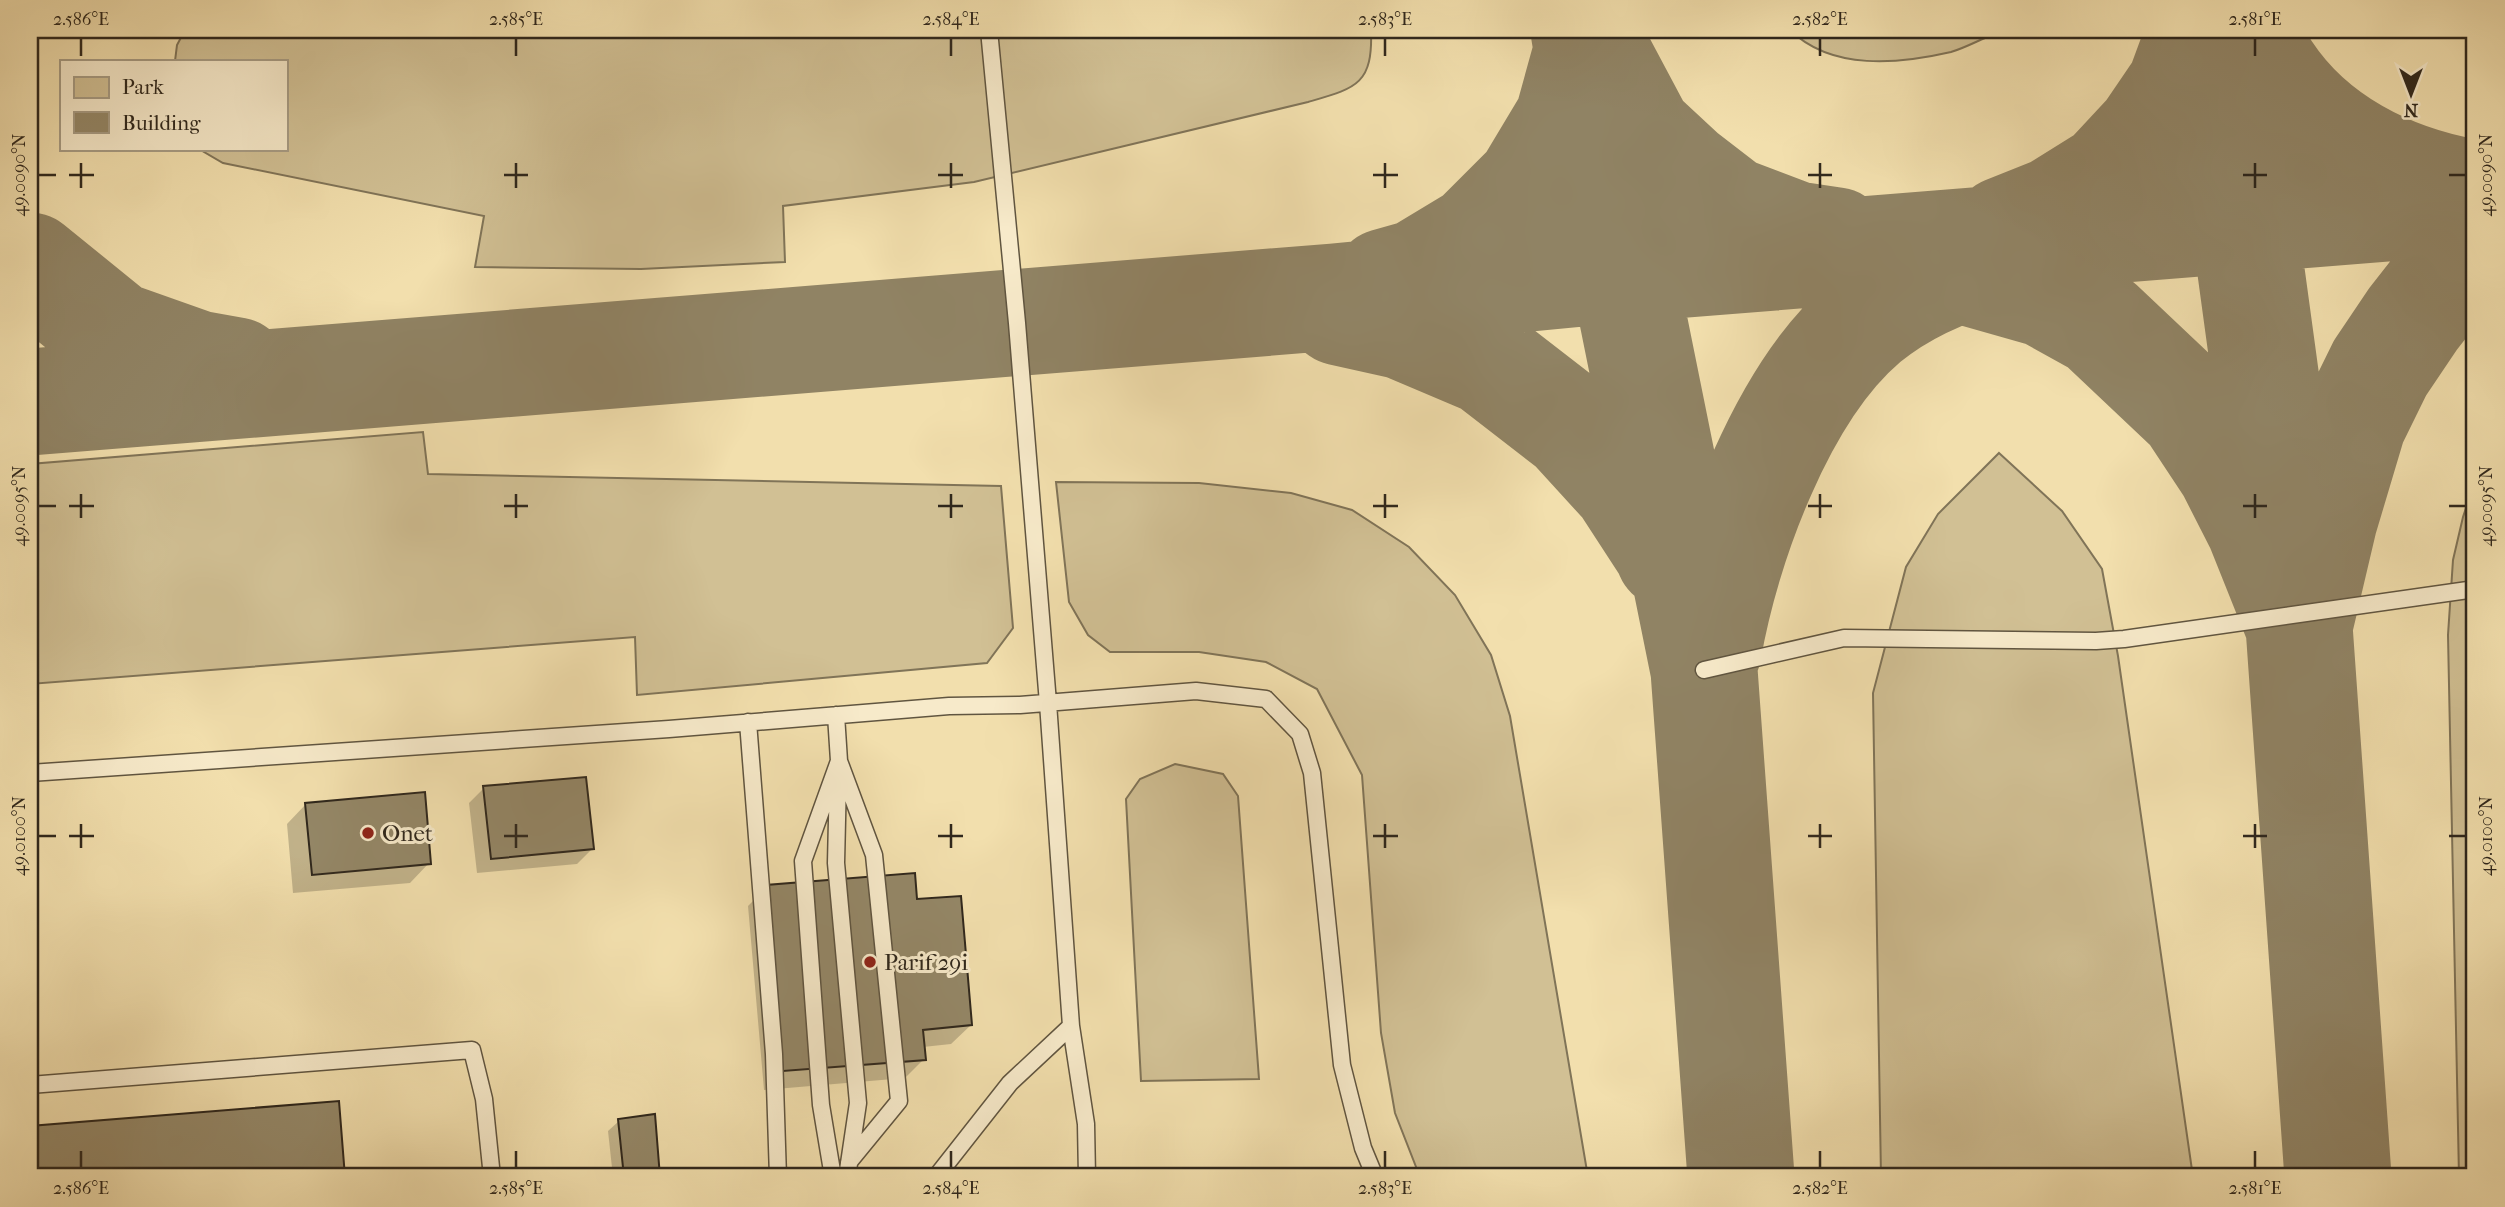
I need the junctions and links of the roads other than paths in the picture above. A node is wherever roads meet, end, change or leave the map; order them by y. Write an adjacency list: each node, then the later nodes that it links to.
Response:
1 (989, 30): 4 (lane)
2 (2475, 589): 3 (lane)
3 (1704, 670)
4 (1048, 703): 5 (lane); 9 (lane); 17 (lane)
5 (836, 715): 6 (lane); 7 (lane)
6 (748, 722): 8 (lane); 13 (lane)
7 (839, 761): 11 (lane); 11 (lane); 14 (lane)
8 (30, 773)
9 (1071, 1026): 15 (lane); 16 (lane)
10 (30, 1085): 12 (lane)
11 (848, 1170)
12 (492, 1177)
13 (778, 1177)
14 (833, 1177)
15 (936, 1177)
16 (1087, 1177)
17 (1375, 1177)

